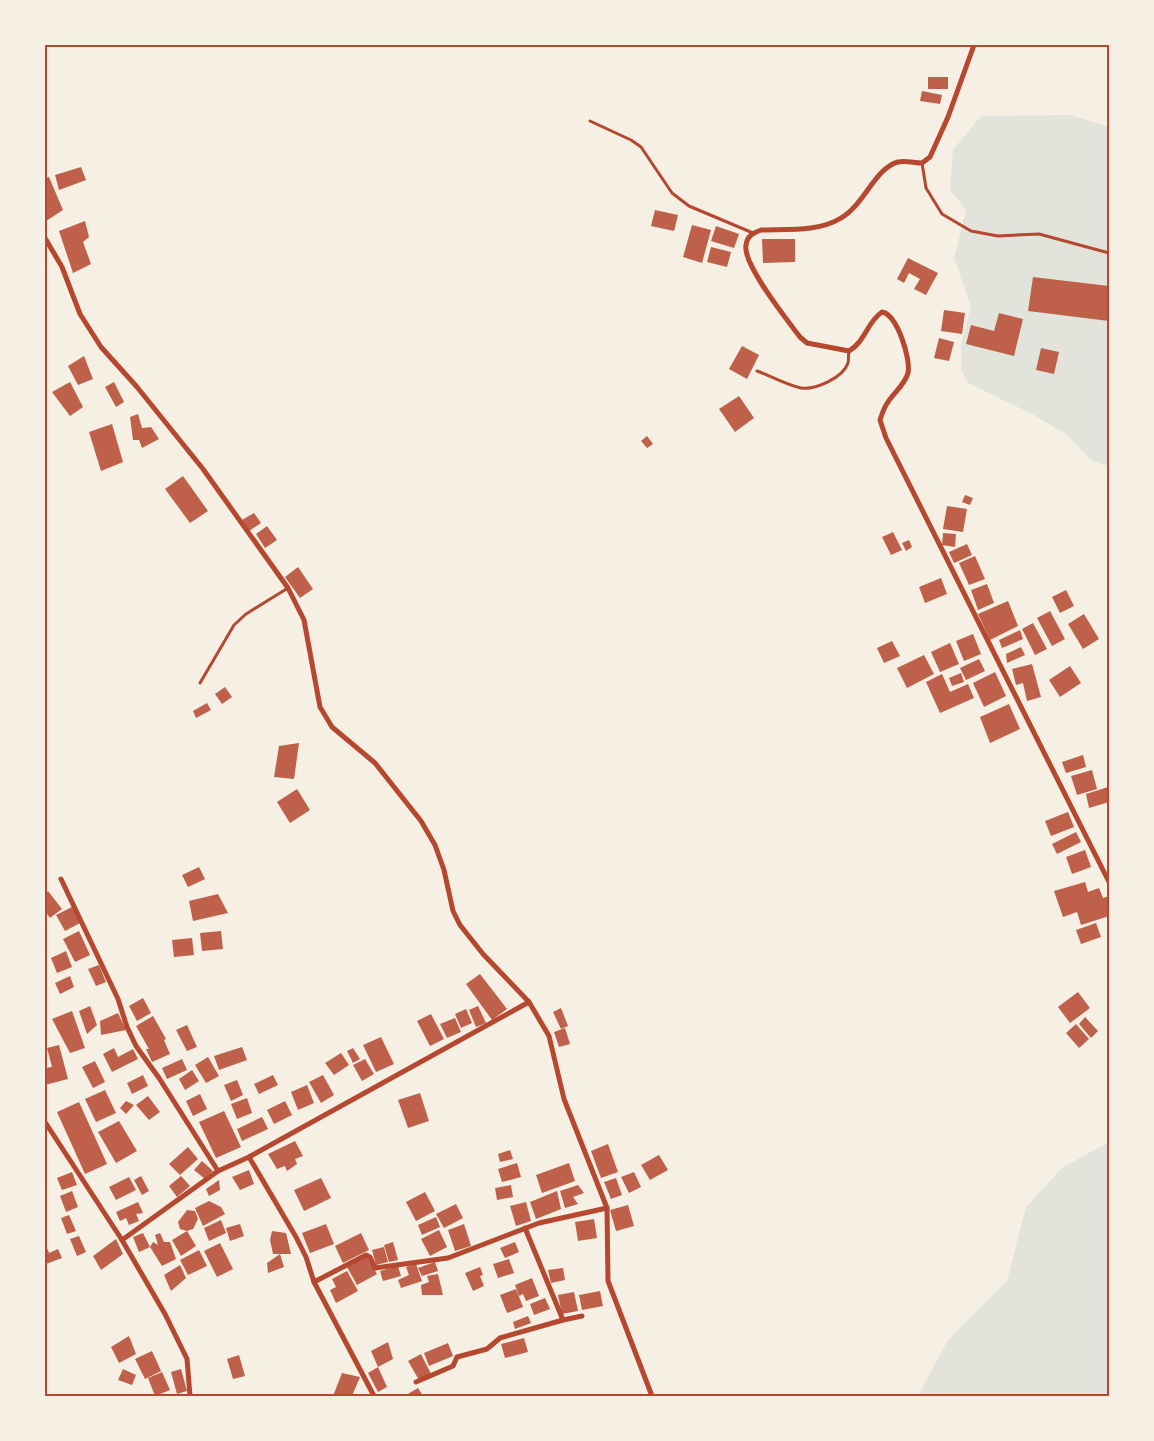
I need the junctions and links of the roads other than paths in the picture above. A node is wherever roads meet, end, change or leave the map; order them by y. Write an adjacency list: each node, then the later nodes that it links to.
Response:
1 (974, 45): 3 (street)
2 (590, 121): 4 (lane)
3 (922, 163): 4 (street); 6 (lane)
4 (753, 233): 7 (street)
5 (45, 238): 9 (street)
6 (1109, 253)
7 (849, 351): 8 (lane); 12 (street)
8 (757, 371)
9 (288, 588): 10 (lane); 13 (street)
10 (200, 683)
11 (61, 878): 16 (street)
12 (1109, 882)
13 (529, 1002): 15 (street); 17 (street)
14 (45, 1122): 19 (street)
15 (249, 1157): 16 (street); 20 (street)
16 (218, 1171): 19 (street)
17 (607, 1208): 18 (street); 26 (street)
18 (525, 1228): 20 (street); 22 (street)
19 (122, 1240): 24 (street)
20 (314, 1282): 25 (street)
21 (582, 1316): 22 (street)
22 (562, 1320): 23 (street)
23 (416, 1382)
24 (190, 1396)
25 (374, 1396)
26 (652, 1396)

